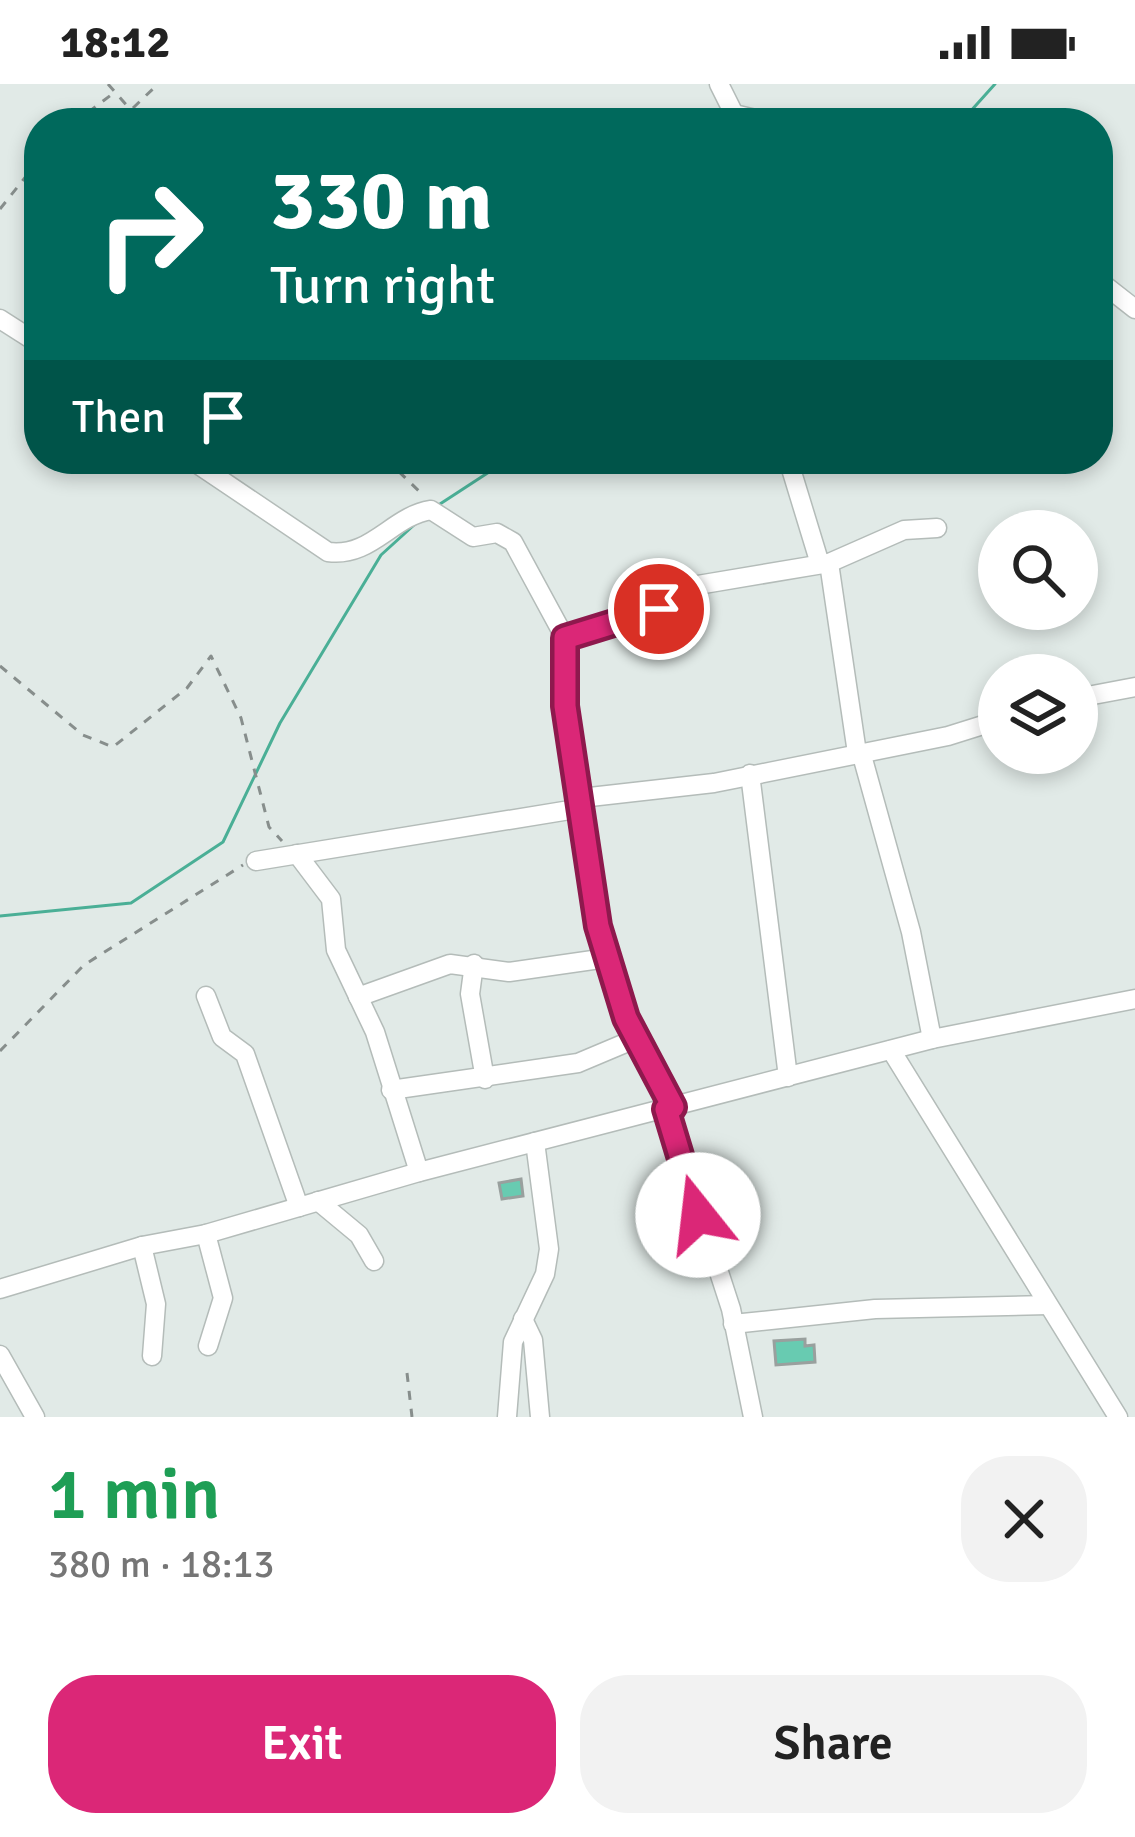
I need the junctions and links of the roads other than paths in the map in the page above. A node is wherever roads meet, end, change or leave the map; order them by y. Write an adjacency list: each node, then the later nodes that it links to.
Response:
1 (212, 474): 5 (street)
2 (793, 474): 4 (street)
3 (937, 528): 4 (street)
4 (825, 564): 5 (street); 9 (street)
5 (565, 638): 11 (street)
6 (1135, 687): 7 (street)
7 (1098, 694)
8 (978, 725): 9 (street)
9 (859, 752): 10 (street); 20 (street)
10 (750, 774): 11 (street); 22 (street)
11 (582, 803): 12 (street); 14 (street)
12 (297, 854): 13 (street); 17 (street)
13 (256, 861)
14 (607, 958): 15 (street); 19 (street)
15 (474, 964): 17 (street); 23 (street)
16 (206, 997): 28 (street)
17 (358, 998): 24 (street)
18 (1135, 999): 20 (street)
19 (635, 1039): 23 (street); 25 (street)
20 (932, 1039): 21 (street)
21 (891, 1050): 22 (street); 33 (street)
22 (788, 1077): 25 (street)
23 (485, 1079): 24 (street)
24 (391, 1090): 27 (street)
25 (670, 1108): 26 (street); 35 (street)
26 (535, 1142): 27 (street); 34 (street)
27 (418, 1172): 28 (street)
28 (309, 1204): 29 (street); 31 (street)
29 (206, 1234): 30 (street); 36 (street)
30 (142, 1246): 32 (street); 37 (street)
31 (374, 1261)
32 (0, 1289)
33 (1048, 1305): 35 (street); 43 (street)
34 (524, 1319): 40 (street); 41 (street)
35 (733, 1324): 42 (street)
36 (208, 1346)
37 (152, 1356)
38 (2, 1360): 39 (street)
39 (35, 1417)
40 (507, 1417)
41 (540, 1417)
42 (753, 1417)
43 (1118, 1417)

